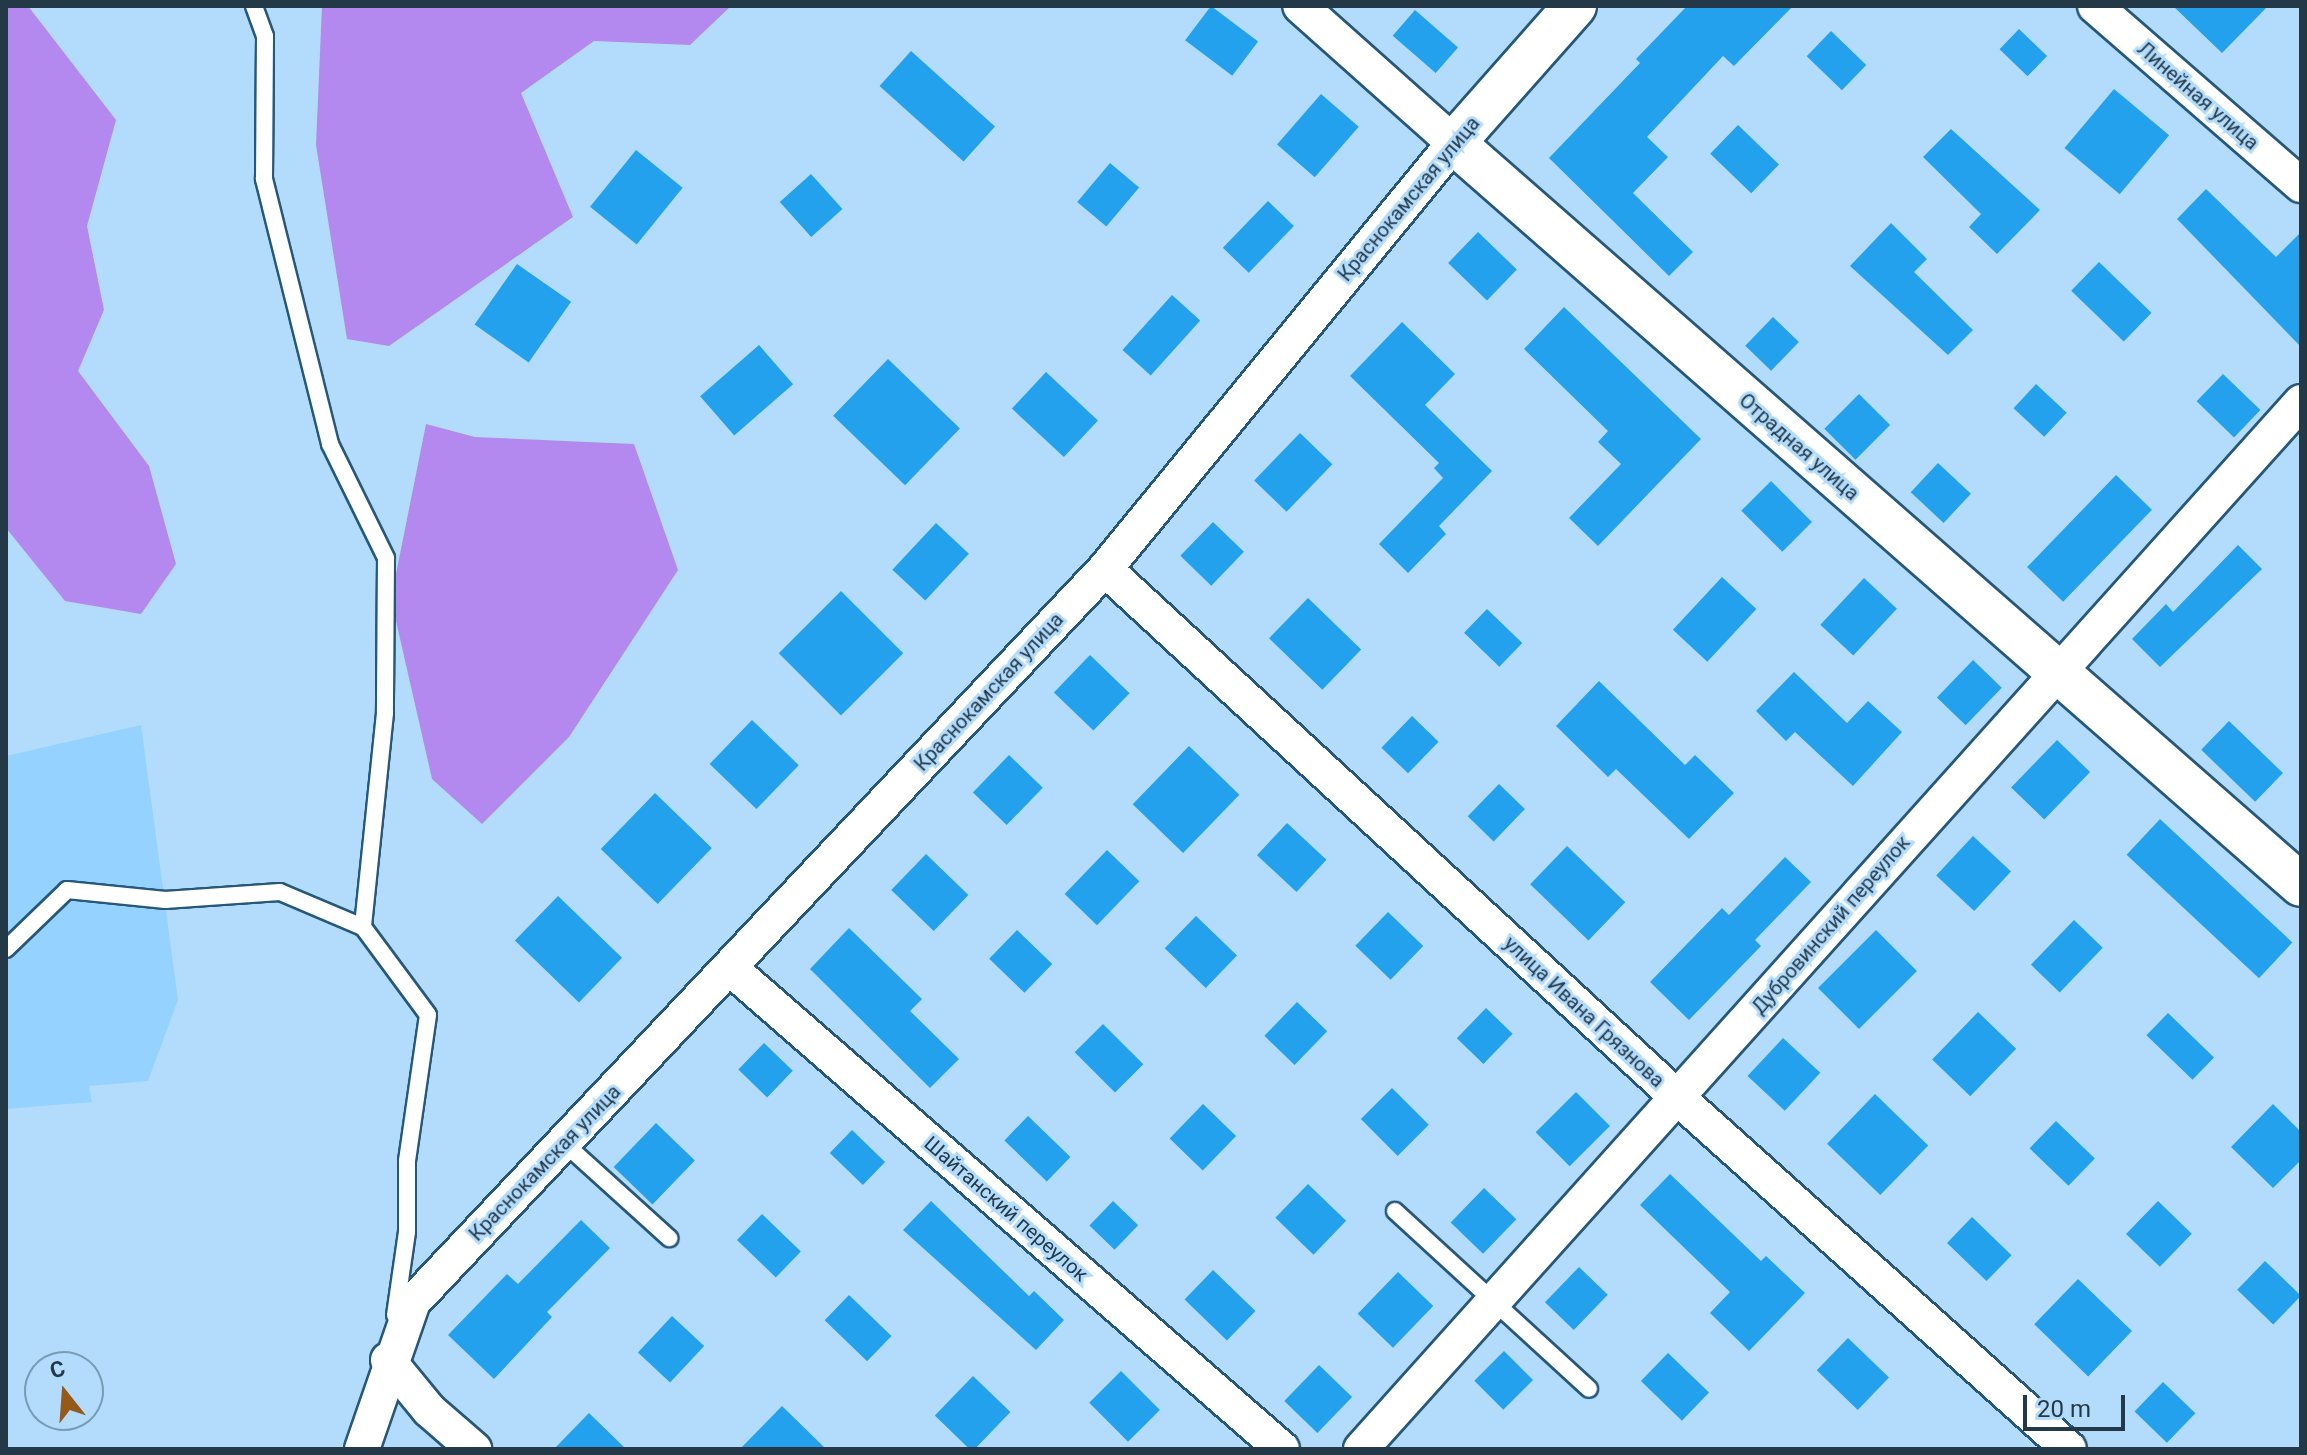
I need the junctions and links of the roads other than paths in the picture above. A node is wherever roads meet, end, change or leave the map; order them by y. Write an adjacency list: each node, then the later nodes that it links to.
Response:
1 (254, 6): 11 (lane)
2 (1300, 6): 5 (street, Отрадная улица)
3 (1575, 6): 5 (street, Краснокамская улица)
4 (2095, 6): 6 (street, Линейная улица)
5 (1454, 143): 8 (street, Краснокамская улица); 9 (street, Отрадная улица)
6 (2301, 185)
7 (2301, 402): 9 (street, Дубровинский переулок)
8 (1105, 569): 13 (street, Краснокамская улица); 14 (street, улица Ивана Грязнова)
9 (2054, 671): 10 (street, Отрадная улица); 14 (street, Дубровинский переулок)
10 (2301, 885)
11 (363, 927): 12 (lane); 19 (lane)
12 (6, 949)
13 (730, 968): 15 (street, Краснокамская улица); 23 (street, Шайтанский переулок)
14 (1678, 1098): 18 (street, Дубровинский переулок); 25 (street, улица Ивана Грязнова)
15 (564, 1143): 17 (lane); 19 (street, Краснокамская улица)
16 (1395, 1211): 18 (lane)
17 (669, 1238)
18 (1494, 1302): 20 (lane); 24 (street, Дубровинский переулок)
19 (388, 1360): 21 (street, Краснокамская улица); 22 (street)
20 (1589, 1389)
21 (362, 1449)
22 (474, 1449)
23 (1282, 1449)
24 (1361, 1449)
25 (2069, 1449)

